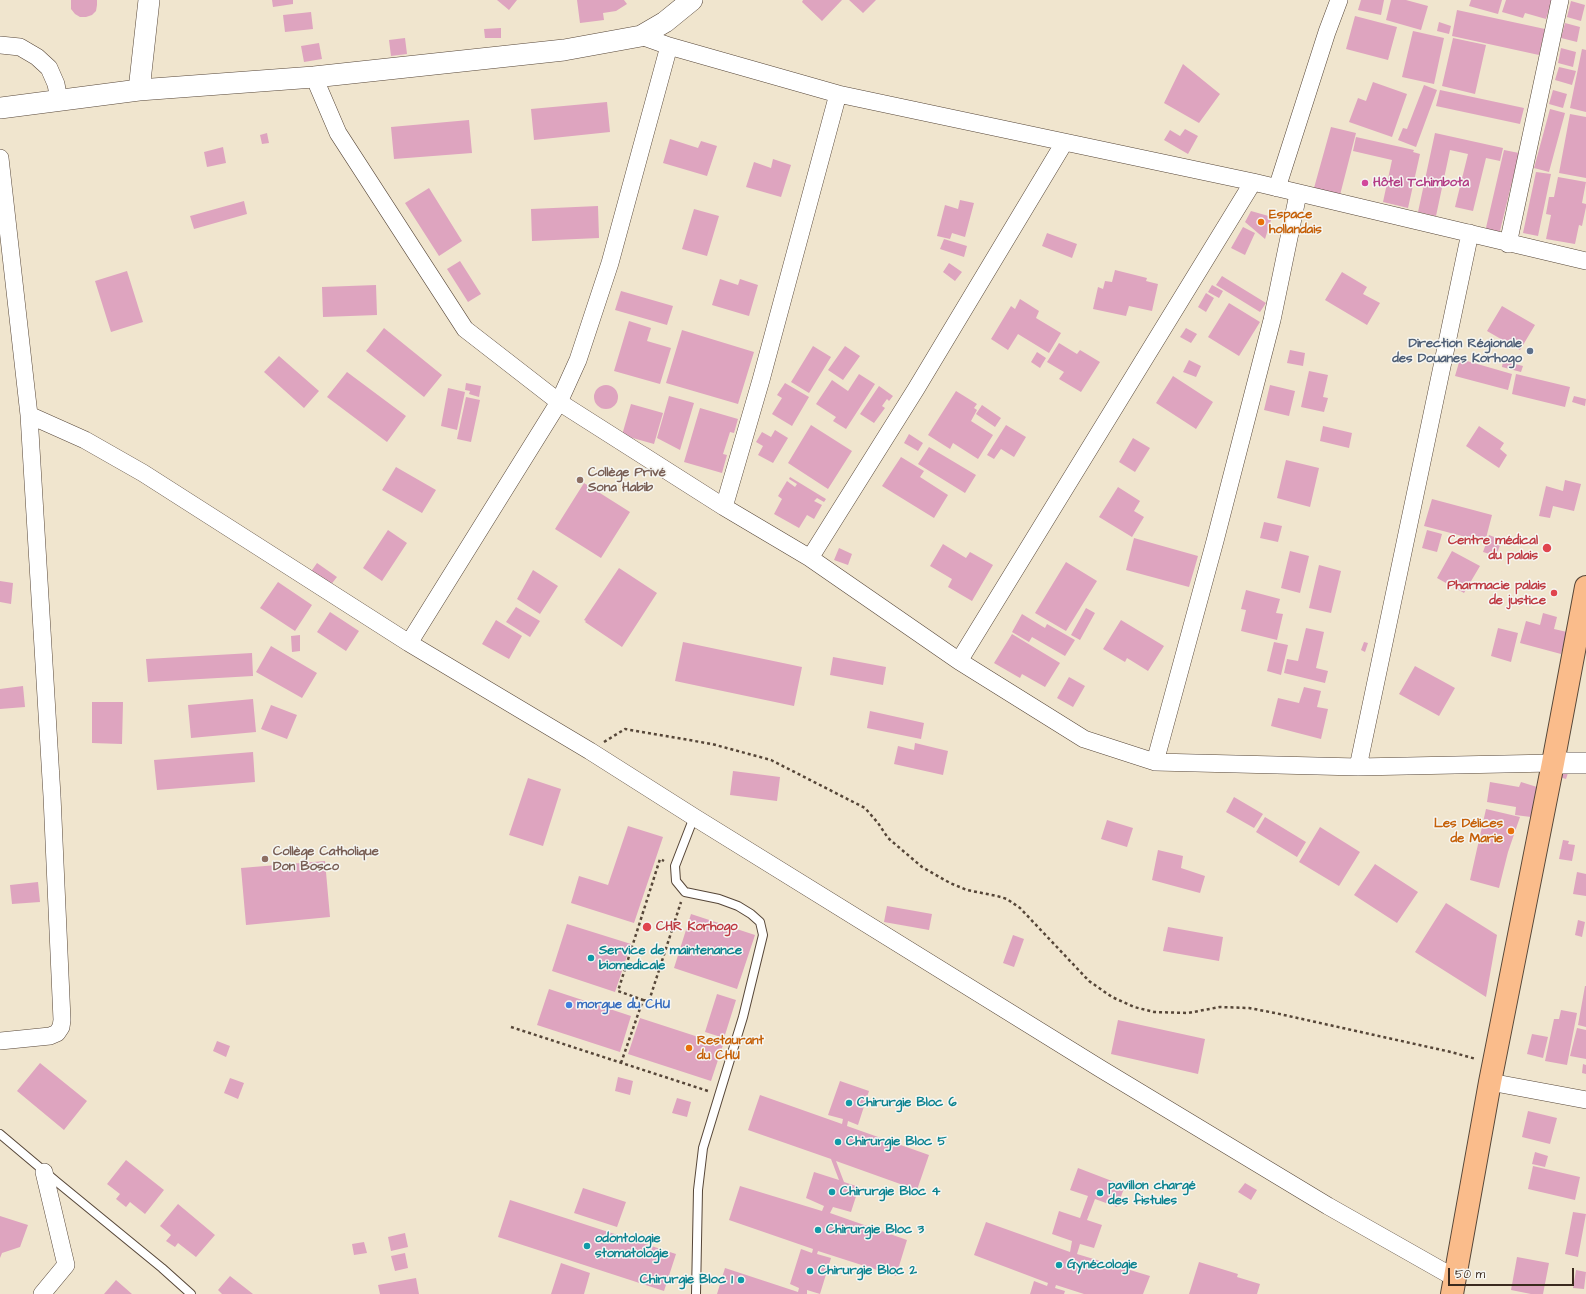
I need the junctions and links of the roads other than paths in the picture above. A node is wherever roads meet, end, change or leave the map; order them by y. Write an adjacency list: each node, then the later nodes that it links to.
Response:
1 (148, 0): 9 (street)
2 (692, 0): 5 (street)
3 (1339, 0): 16 (street)
4 (1560, 0): 19 (street)
5 (641, 36): 7 (street); 8 (street)
6 (0, 45): 11 (street)
7 (669, 46): 10 (street); 21 (street)
8 (314, 77): 9 (street); 21 (street)
9 (139, 90): 11 (street)
10 (838, 94): 13 (street); 23 (street)
11 (59, 100): 12 (street)
12 (0, 108)
13 (1064, 143): 15 (street); 24 (street)
14 (0, 158): 22 (street)
15 (1253, 182): 16 (street); 27 (street)
16 (1277, 188): 17 (street)
17 (1298, 194): 18 (street); 28 (street)
18 (1470, 233): 19 (street); 31 (street)
19 (1508, 244): 20 (street)
20 (1586, 261)
21 (559, 402): 23 (street); 26 (street)
22 (29, 415): 26 (street); 33 (street)
23 (724, 507): 24 (street)
24 (810, 558): 27 (street)
25 (1586, 587): 29 (main road)
26 (409, 643): 32 (street)
27 (960, 661): 28 (street)
28 (1155, 762): 31 (street)
29 (1553, 763): 30 (street); 31 (street); 34 (main road)
30 (1586, 763)
31 (1358, 767)
32 (694, 817): 38 (street); 41 (lane)
33 (0, 1041)
34 (1492, 1074): 35 (street); 38 (main road)
35 (1586, 1100)
36 (0, 1134): 37 (lane)
37 (44, 1172): 39 (street); 40 (lane)
38 (1453, 1286)
39 (42, 1294)
40 (191, 1294)
41 (696, 1294)

